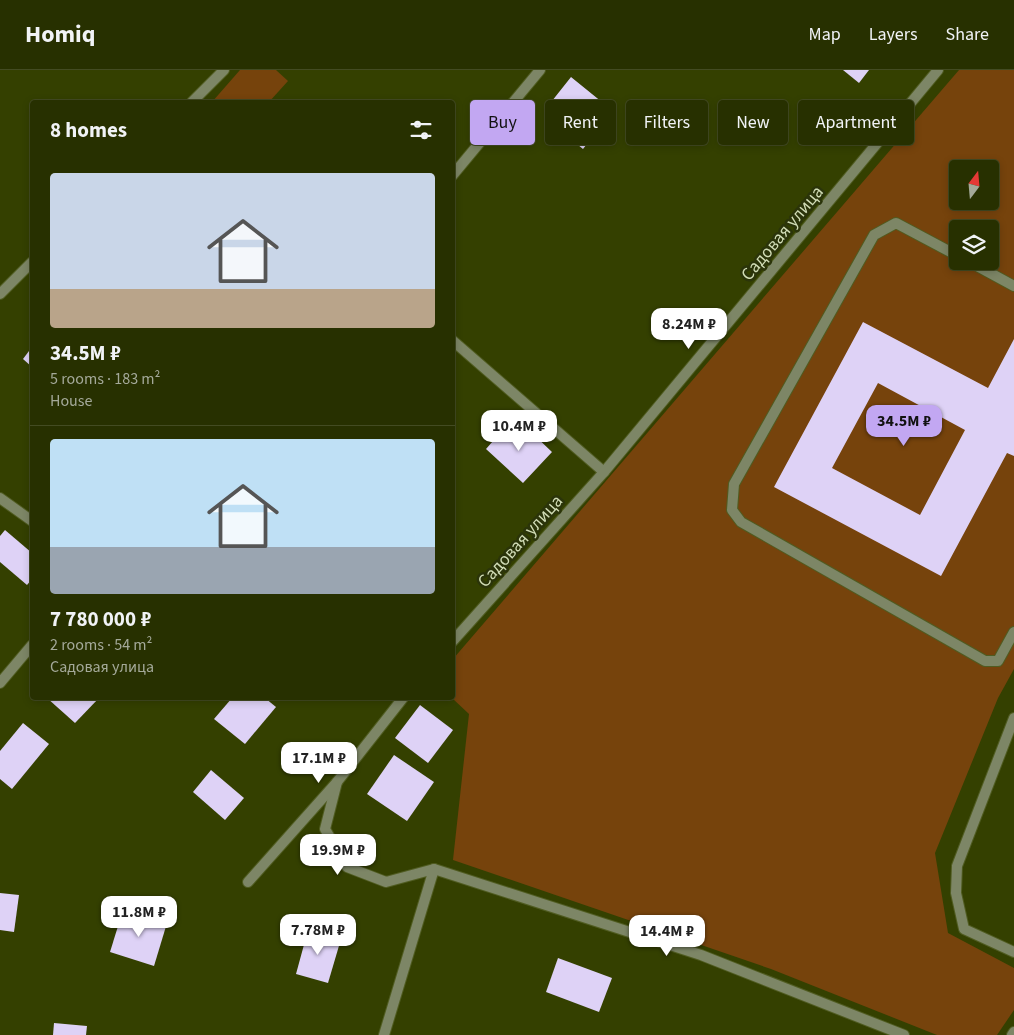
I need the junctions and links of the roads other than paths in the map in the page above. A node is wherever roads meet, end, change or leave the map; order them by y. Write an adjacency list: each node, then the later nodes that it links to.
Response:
1 (224, 70): 4 (street)
2 (540, 70): 5 (street)
3 (938, 70): 12 (street, Садовая улица)
4 (194, 100)
5 (455, 172)
6 (949, 251): 15 (street)
7 (30, 264): 10 (street)
8 (985, 270): 9 (street)
9 (1014, 286)
10 (0, 294)
11 (455, 343): 12 (street)
12 (604, 472): 16 (street, Садовая улица)
13 (0, 498): 14 (street)
14 (30, 520)
15 (1014, 632)
16 (455, 639)
17 (30, 647): 18 (street)
18 (0, 683)
19 (401, 700): 21 (street)
20 (1014, 718): 24 (street)
21 (337, 782): 22 (street); 23 (street)
22 (434, 869): 25 (street); 26 (street)
23 (248, 882)
24 (1014, 952)
25 (384, 1035)
26 (904, 1035)

